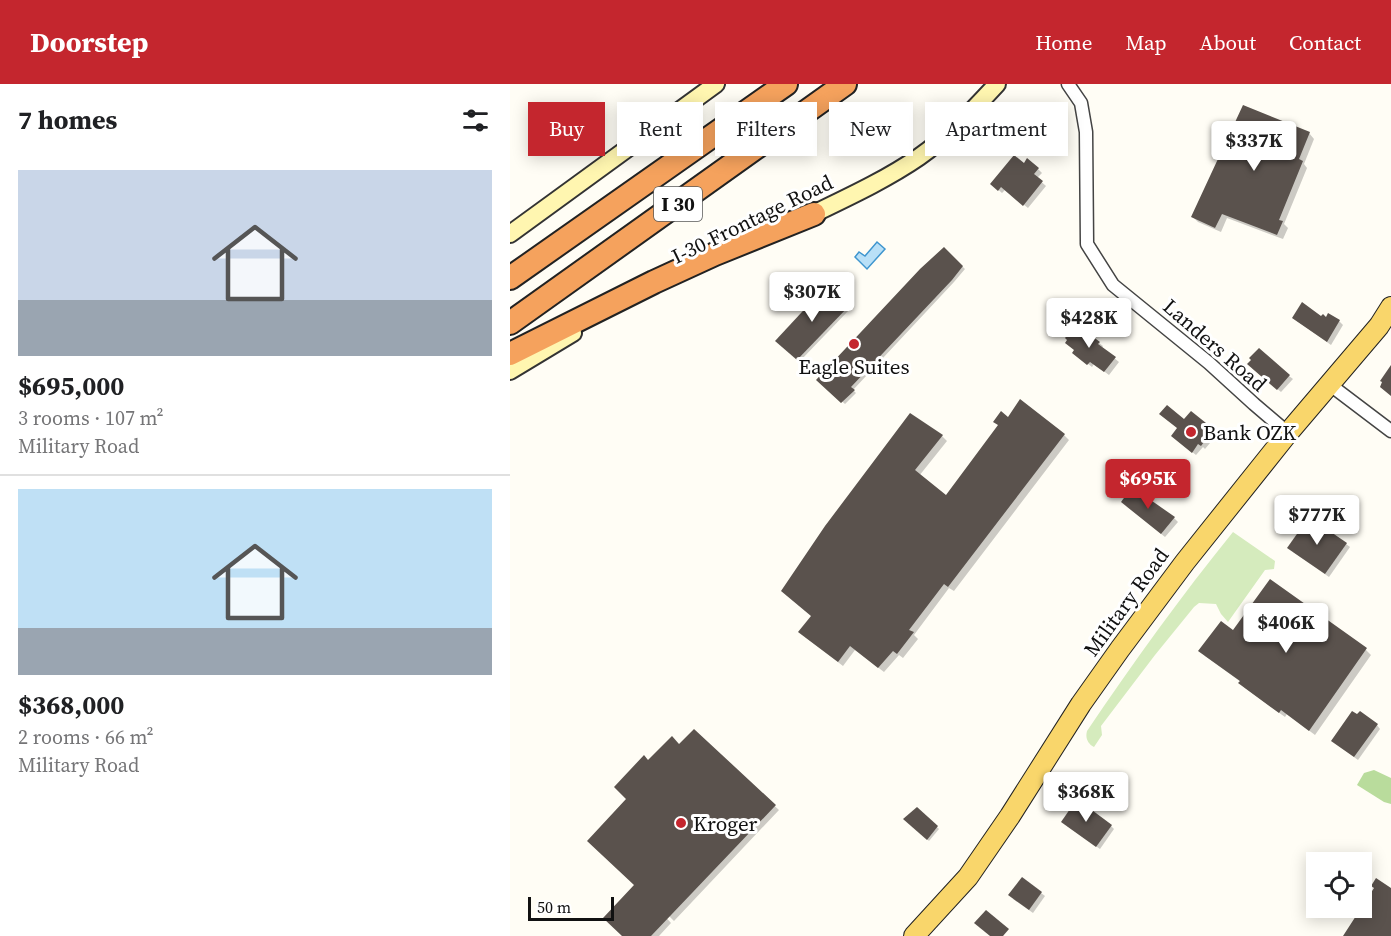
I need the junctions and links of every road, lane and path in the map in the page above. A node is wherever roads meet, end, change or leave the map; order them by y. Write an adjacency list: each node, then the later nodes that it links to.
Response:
1 (716, 84): 7 (main road)
2 (786, 84): 8 (highway, I 30)
3 (845, 84): 10 (highway, I 30)
4 (997, 84): 6 (main road, I-30 Frontage Road)
5 (1068, 84): 15 (street, Landers Road)
6 (814, 214): 11 (highway); 12 (main road, I-30 Frontage Road)
7 (510, 234)
8 (510, 278)
9 (1391, 307): 13 (main road, Military Road)
10 (510, 323)
11 (510, 354)
12 (510, 371)
13 (1329, 384): 14 (street); 15 (main road, Military Road)
14 (1391, 431)
15 (1288, 433): 16 (main road, Military Road)
16 (914, 936)

